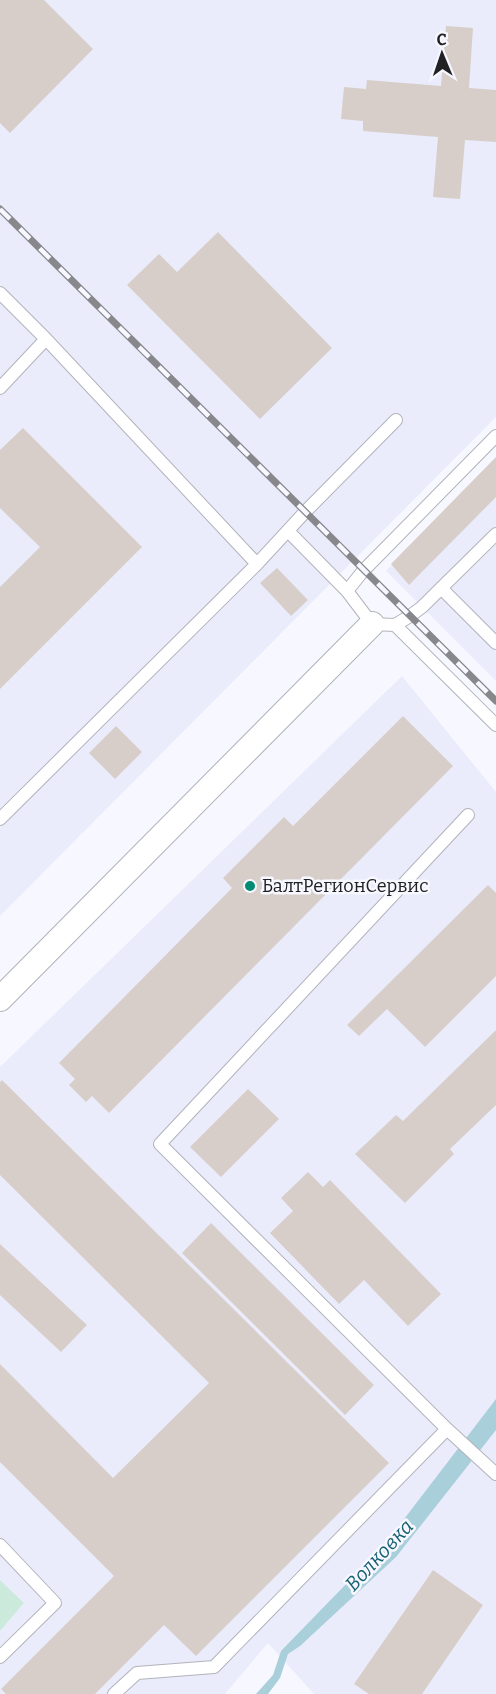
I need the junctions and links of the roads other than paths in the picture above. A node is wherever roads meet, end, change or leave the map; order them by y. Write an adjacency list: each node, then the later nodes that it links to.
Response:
1 (0, 292): 2 (lane)
2 (46, 339): 3 (lane); 8 (lane)
3 (0, 388)
4 (396, 420): 6 (lane)
5 (496, 436): 10 (lane)
6 (288, 531): 8 (lane); 10 (lane)
7 (496, 534): 9 (lane)
8 (257, 564): 15 (lane)
9 (441, 588): 11 (lane); 12 (lane)
10 (347, 591): 11 (lane)
11 (384, 624): 13 (lane); 16 (street)
12 (496, 643)
13 (496, 725)
14 (468, 815): 17 (lane)
15 (0, 819)
16 (0, 999)
17 (447, 1429): 18 (lane); 21 (lane)
18 (496, 1474)
19 (0, 1545): 20 (lane)
20 (0, 1657)
21 (114, 1694)

